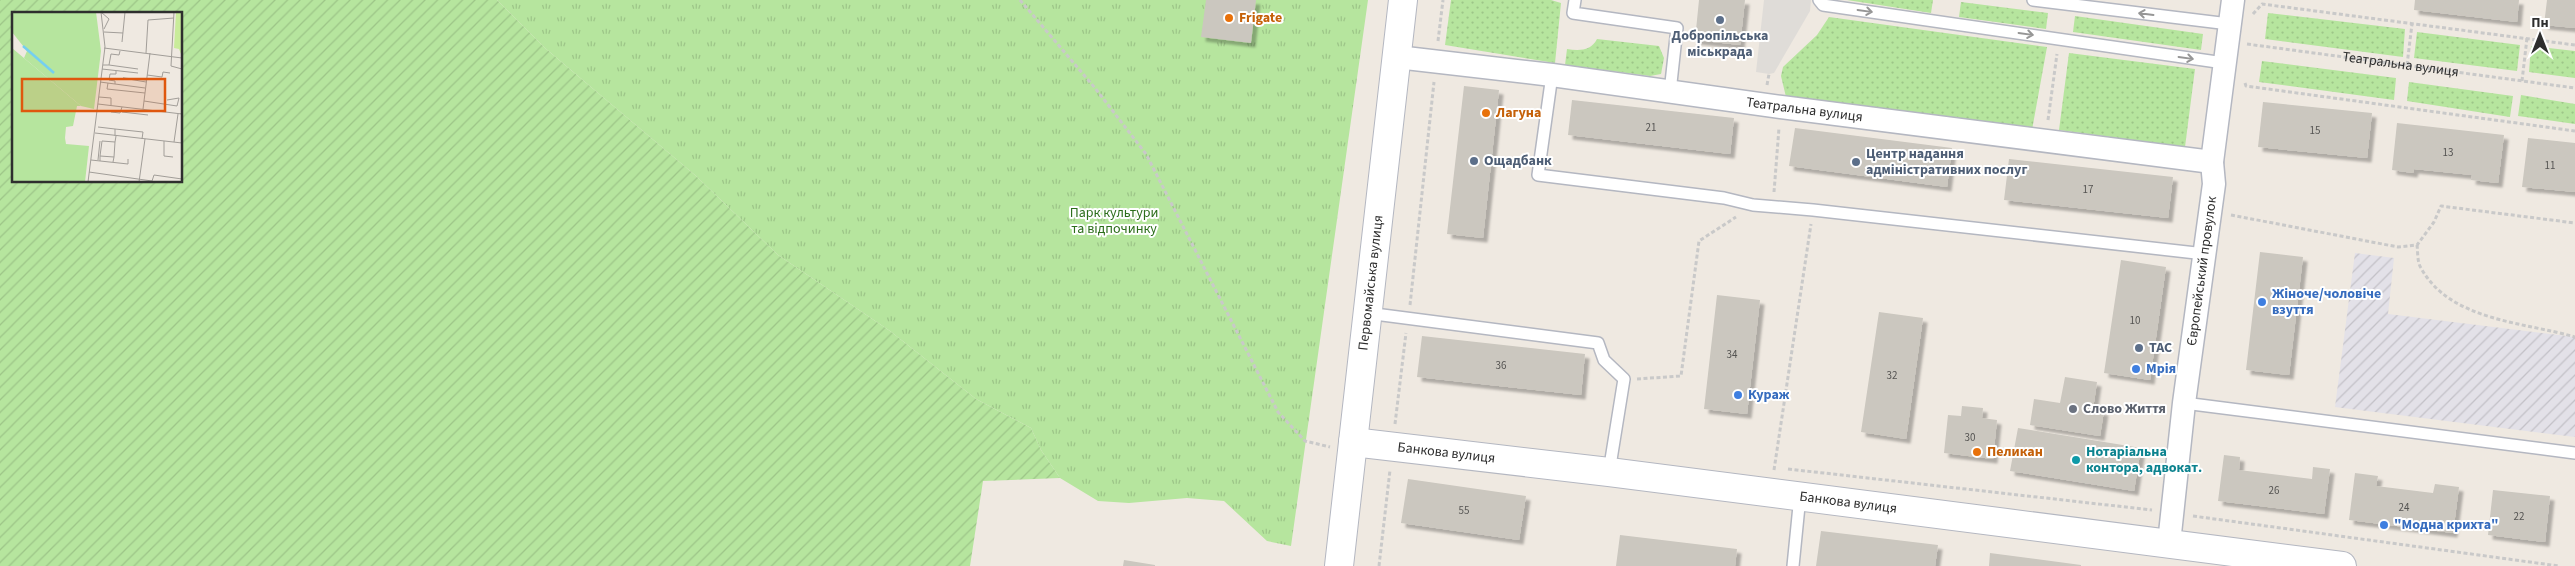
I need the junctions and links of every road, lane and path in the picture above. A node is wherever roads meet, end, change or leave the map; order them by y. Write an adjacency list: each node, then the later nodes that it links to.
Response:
1 (1020, 0): 39 (path)
2 (1403, 0): 13 (street, Первомайська вулиця)
3 (1443, 0): 14 (path)
4 (1575, 0): 21 (lane)
5 (1820, 0): 10 (lane, one-way to 10)
6 (2033, 0): 11 (lane, one-way to 6)
7 (2233, 0): 11 (street, Європейський провулок)
8 (2412, 24): 9 (path); 11 (path); 15 (path)
9 (2527, 38): 12 (path); 19 (path)
10 (2060, 39): 11 (lane, one-way to 11); 24 (path)
11 (2226, 43): 15 (path, Театральна вулиця); 25 (street, Європейський провулок)
12 (2575, 44)
13 (1397, 57): 14 (street, Театральна вулиця); 32 (street, Первомайська вулиця)
14 (1436, 60): 17 (street, Театральна вулиця); 33 (path)
15 (2407, 65): 19 (path, Театральна вулиця)
16 (1769, 74): 22 (path)
17 (1552, 75): 21 (street, Театральна вулиця); 26 (lane)
18 (2242, 77): 23 (path)
19 (2522, 80): 20 (path, Театральна вулиця)
20 (2575, 88)
21 (1670, 92): 22 (street, Театральна вулиця)
22 (1781, 107): 24 (street, Театральна вулиця); 26 (path)
23 (2575, 131)
24 (2046, 140): 25 (street, Театральна вулиця)
25 (2212, 162): 28 (street, Європейський провулок)
26 (1753, 205): 27 (lane); 35 (path)
27 (1814, 210): 31 (lane); 43 (path)
28 (2211, 211): 30 (path); 31 (street, Європейський провулок)
29 (2575, 223): 30 (path)
30 (2417, 246): 34 (path)
31 (2204, 254): 36 (street, Європейський провулок)
32 (1367, 313): 33 (lane); 39 (street, Первомайська вулиця)
33 (1408, 319): 35 (lane); 38 (path)
34 (2575, 337)
35 (1624, 379): 42 (lane)
36 (2184, 403): 40 (lane); 45 (street, Європейський провулок)
37 (1405, 423): 38 (path)
38 (1394, 434): 39 (street, Банкова вулиця); 42 (street, Банкова вулиця); 48 (path)
39 (1353, 447): 47 (street, Первомайська вулиця)
40 (2575, 453)
41 (1765, 466): 43 (path)
42 (1609, 472): 43 (street, Банкова вулиця)
43 (1772, 480): 44 (street, Банкова вулиця); 45 (path)
44 (1800, 496): 46 (street, Банкова вулиця); 49 (lane)
45 (2172, 513): 46 (street, Європейський провулок); 51 (path)
46 (2169, 542): 50 (street, Банкова вулиця)
47 (1339, 566)
48 (1378, 566)
49 (1793, 566)
50 (2342, 566)
51 (2559, 566)

